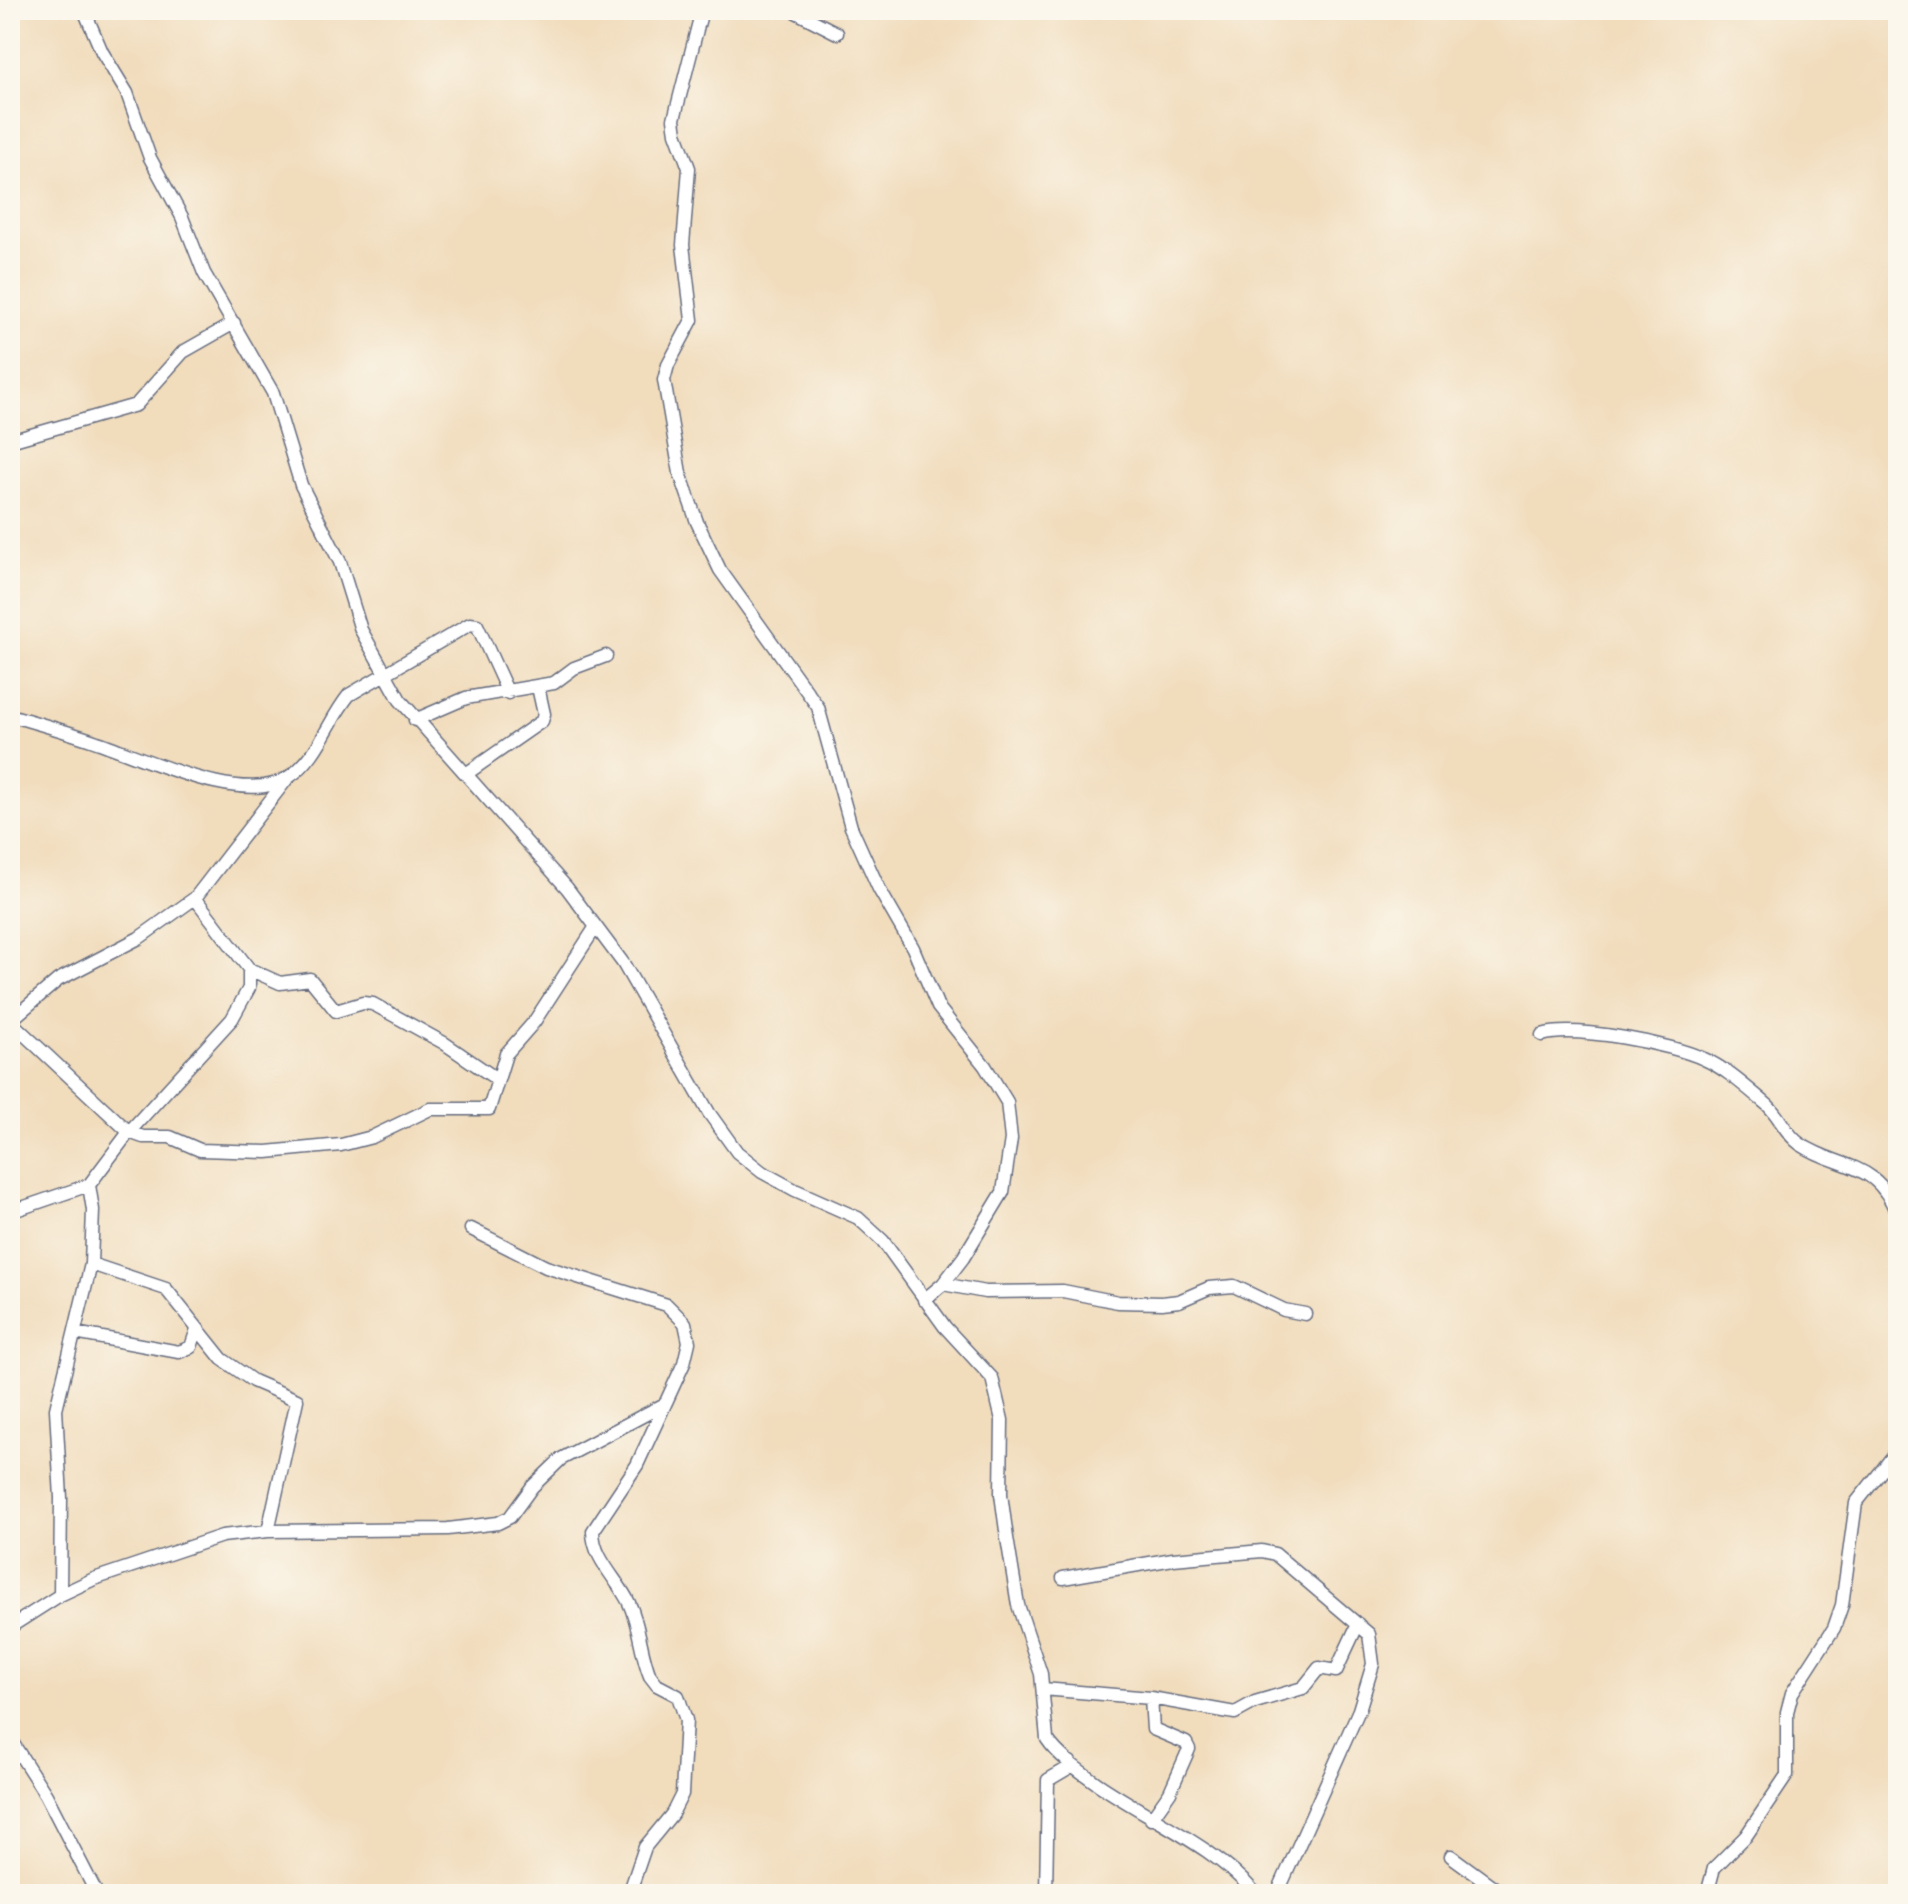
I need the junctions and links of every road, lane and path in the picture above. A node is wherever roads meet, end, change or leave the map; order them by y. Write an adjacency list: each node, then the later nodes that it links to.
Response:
1 (84, 10): 5 (street)
2 (702, 10): 28 (street)
3 (792, 10): 4 (street)
4 (837, 33)
5 (234, 323): 6 (street); 8 (street)
6 (10, 441)
7 (606, 656): 9 (street)
8 (383, 674): 10 (street); 12 (street); 14 (street)
9 (538, 687): 10 (street); 13 (street)
10 (508, 693): 12 (street)
11 (10, 715): 14 (street)
12 (415, 720): 13 (street)
13 (466, 774): 16 (street)
14 (287, 779): 15 (street)
15 (195, 898): 17 (street); 18 (street)
16 (595, 928): 20 (street); 29 (street)
17 (249, 969): 20 (street); 21 (street)
18 (10, 1021): 21 (street)
19 (1542, 1035): 25 (street)
20 (498, 1080): 21 (street)
21 (129, 1132): 22 (street)
22 (89, 1185): 24 (street); 27 (street)
23 (10, 1197): 24 (street)
24 (14, 1211)
25 (1898, 1217)
26 (471, 1229): 33 (street)
27 (91, 1264): 31 (street); 32 (street)
28 (943, 1284): 29 (street); 30 (street)
29 (924, 1300): 40 (street)
30 (1305, 1314)
31 (197, 1329): 32 (street); 35 (street)
32 (75, 1333): 37 (street)
33 (665, 1404): 35 (street); 46 (street)
34 (1898, 1450): 52 (street)
35 (268, 1531): 37 (street)
36 (1063, 1578): 38 (street)
37 (60, 1595): 39 (street)
38 (1358, 1624): 41 (street); 50 (street)
39 (10, 1627)
40 (1043, 1689): 41 (street); 43 (street)
41 (1151, 1698): 44 (street)
42 (10, 1739): 47 (street)
43 (1070, 1762): 44 (street); 48 (street)
44 (1151, 1819): 49 (street)
45 (1451, 1856): 51 (street)
46 (634, 1890)
47 (97, 1894)
48 (1046, 1894)
49 (1256, 1894)
50 (1277, 1894)
51 (1503, 1894)
52 (1707, 1894)

